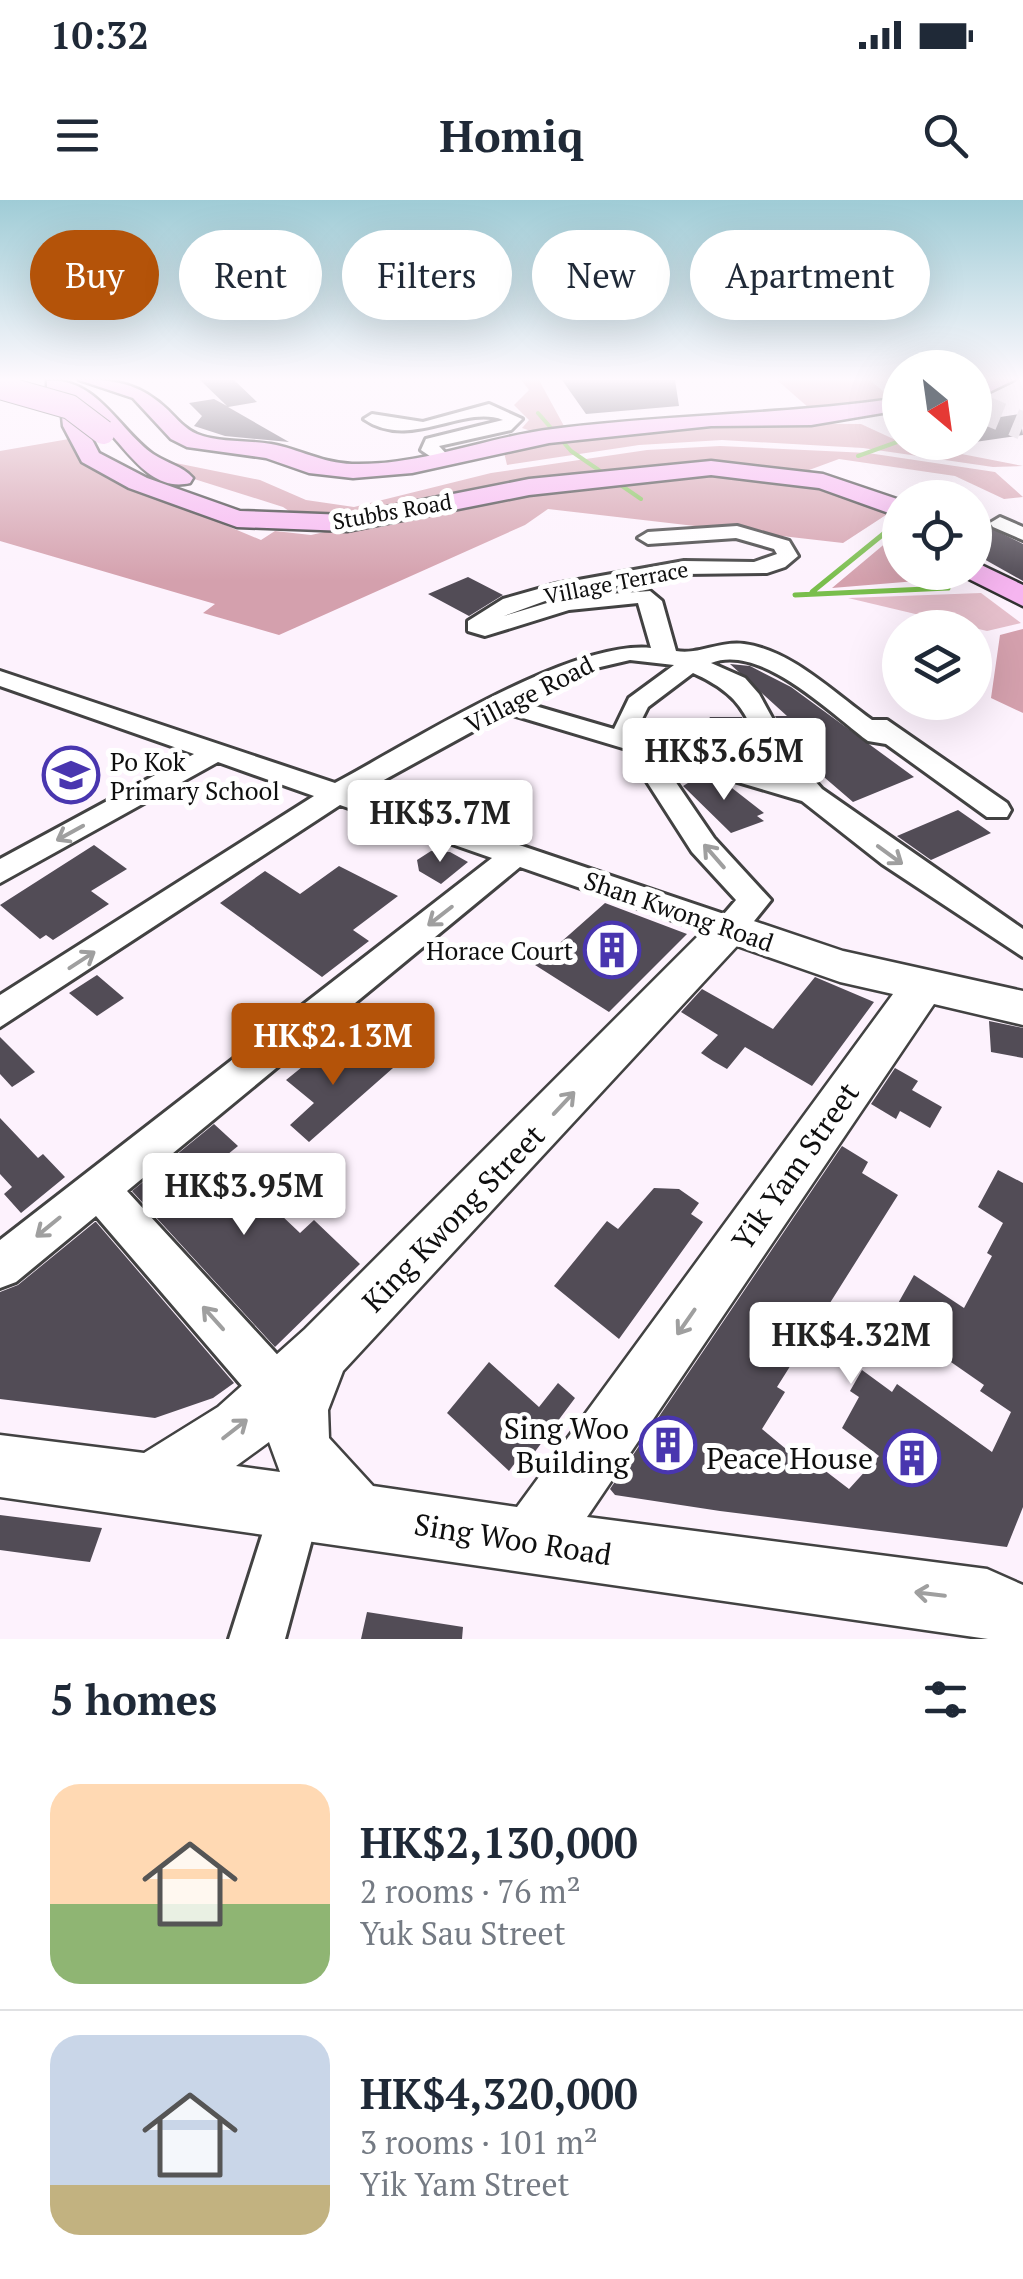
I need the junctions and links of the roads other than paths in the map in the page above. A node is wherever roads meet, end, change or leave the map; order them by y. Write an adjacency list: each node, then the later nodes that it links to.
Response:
1 (86, 447): 9 (main road, Stubbs Road)
2 (112, 447): 9 (main road, bridge)
3 (134, 447): 9 (main road, Stubbs Road)
4 (236, 447): 7 (main road, Stubbs Road)
5 (430, 447): 7 (street)
6 (501, 447): 7 (main road, Stubbs Road)
7 (443, 460)
8 (882, 501): 9 (main road, Stubbs Road)
9 (280, 521)
10 (1000, 523): 11 (street)
11 (1023, 534)
12 (648, 538): 15 (street, Village Terrace)
13 (992, 580): 14 (main road)
14 (1023, 597)
15 (679, 658): 18 (street, Village Road); 19 (street, Village Road); 20 (street); 23 (street)
16 (804, 674): 19 (street)
17 (0, 678): 21 (street, Shan Kwong Road)
18 (505, 705): 20 (street); 22 (street, Village Road)
19 (894, 736): 24 (street)
20 (636, 744): 23 (street); 27 (street, one-way to 20)
21 (217, 752): 22 (street, Shan Kwong Road); 26 (street, one-way to 26)
22 (338, 793): 25 (street, Shan Kwong Road); 31 (street, Village Road, one-way to 22)
23 (812, 795): 28 (street, one-way to 28)
24 (997, 810)
25 (516, 855): 27 (street, Shan Kwong Road); 32 (street, one-way to 32)
26 (0, 872)
27 (730, 928): 29 (street, Shan Kwong Road); 34 (street, King Kwong Street, one-way to 27)
28 (1023, 946)
29 (924, 985): 30 (street, Shan Kwong Road); 40 (street, Yik Yam Street, one-way to 40)
30 (1023, 1008)
31 (0, 1013)
32 (97, 1188): 33 (street, one-way to 33); 35 (street, one-way to 32)
33 (0, 1266)
34 (326, 1349): 35 (street, King Kwong Street); 39 (street)
35 (278, 1391): 37 (street, King Kwong Street, one-way to 35)
36 (0, 1466): 37 (street, Sing Woo Road)
37 (154, 1483): 38 (street, Sing Woo Road)
38 (295, 1506): 39 (street, Sing Woo Road); 42 (street)
39 (358, 1514): 40 (street, Sing Woo Road)
40 (530, 1544): 41 (street, Sing Woo Road, one-way to 40)
41 (1023, 1620)
42 (257, 1639)

